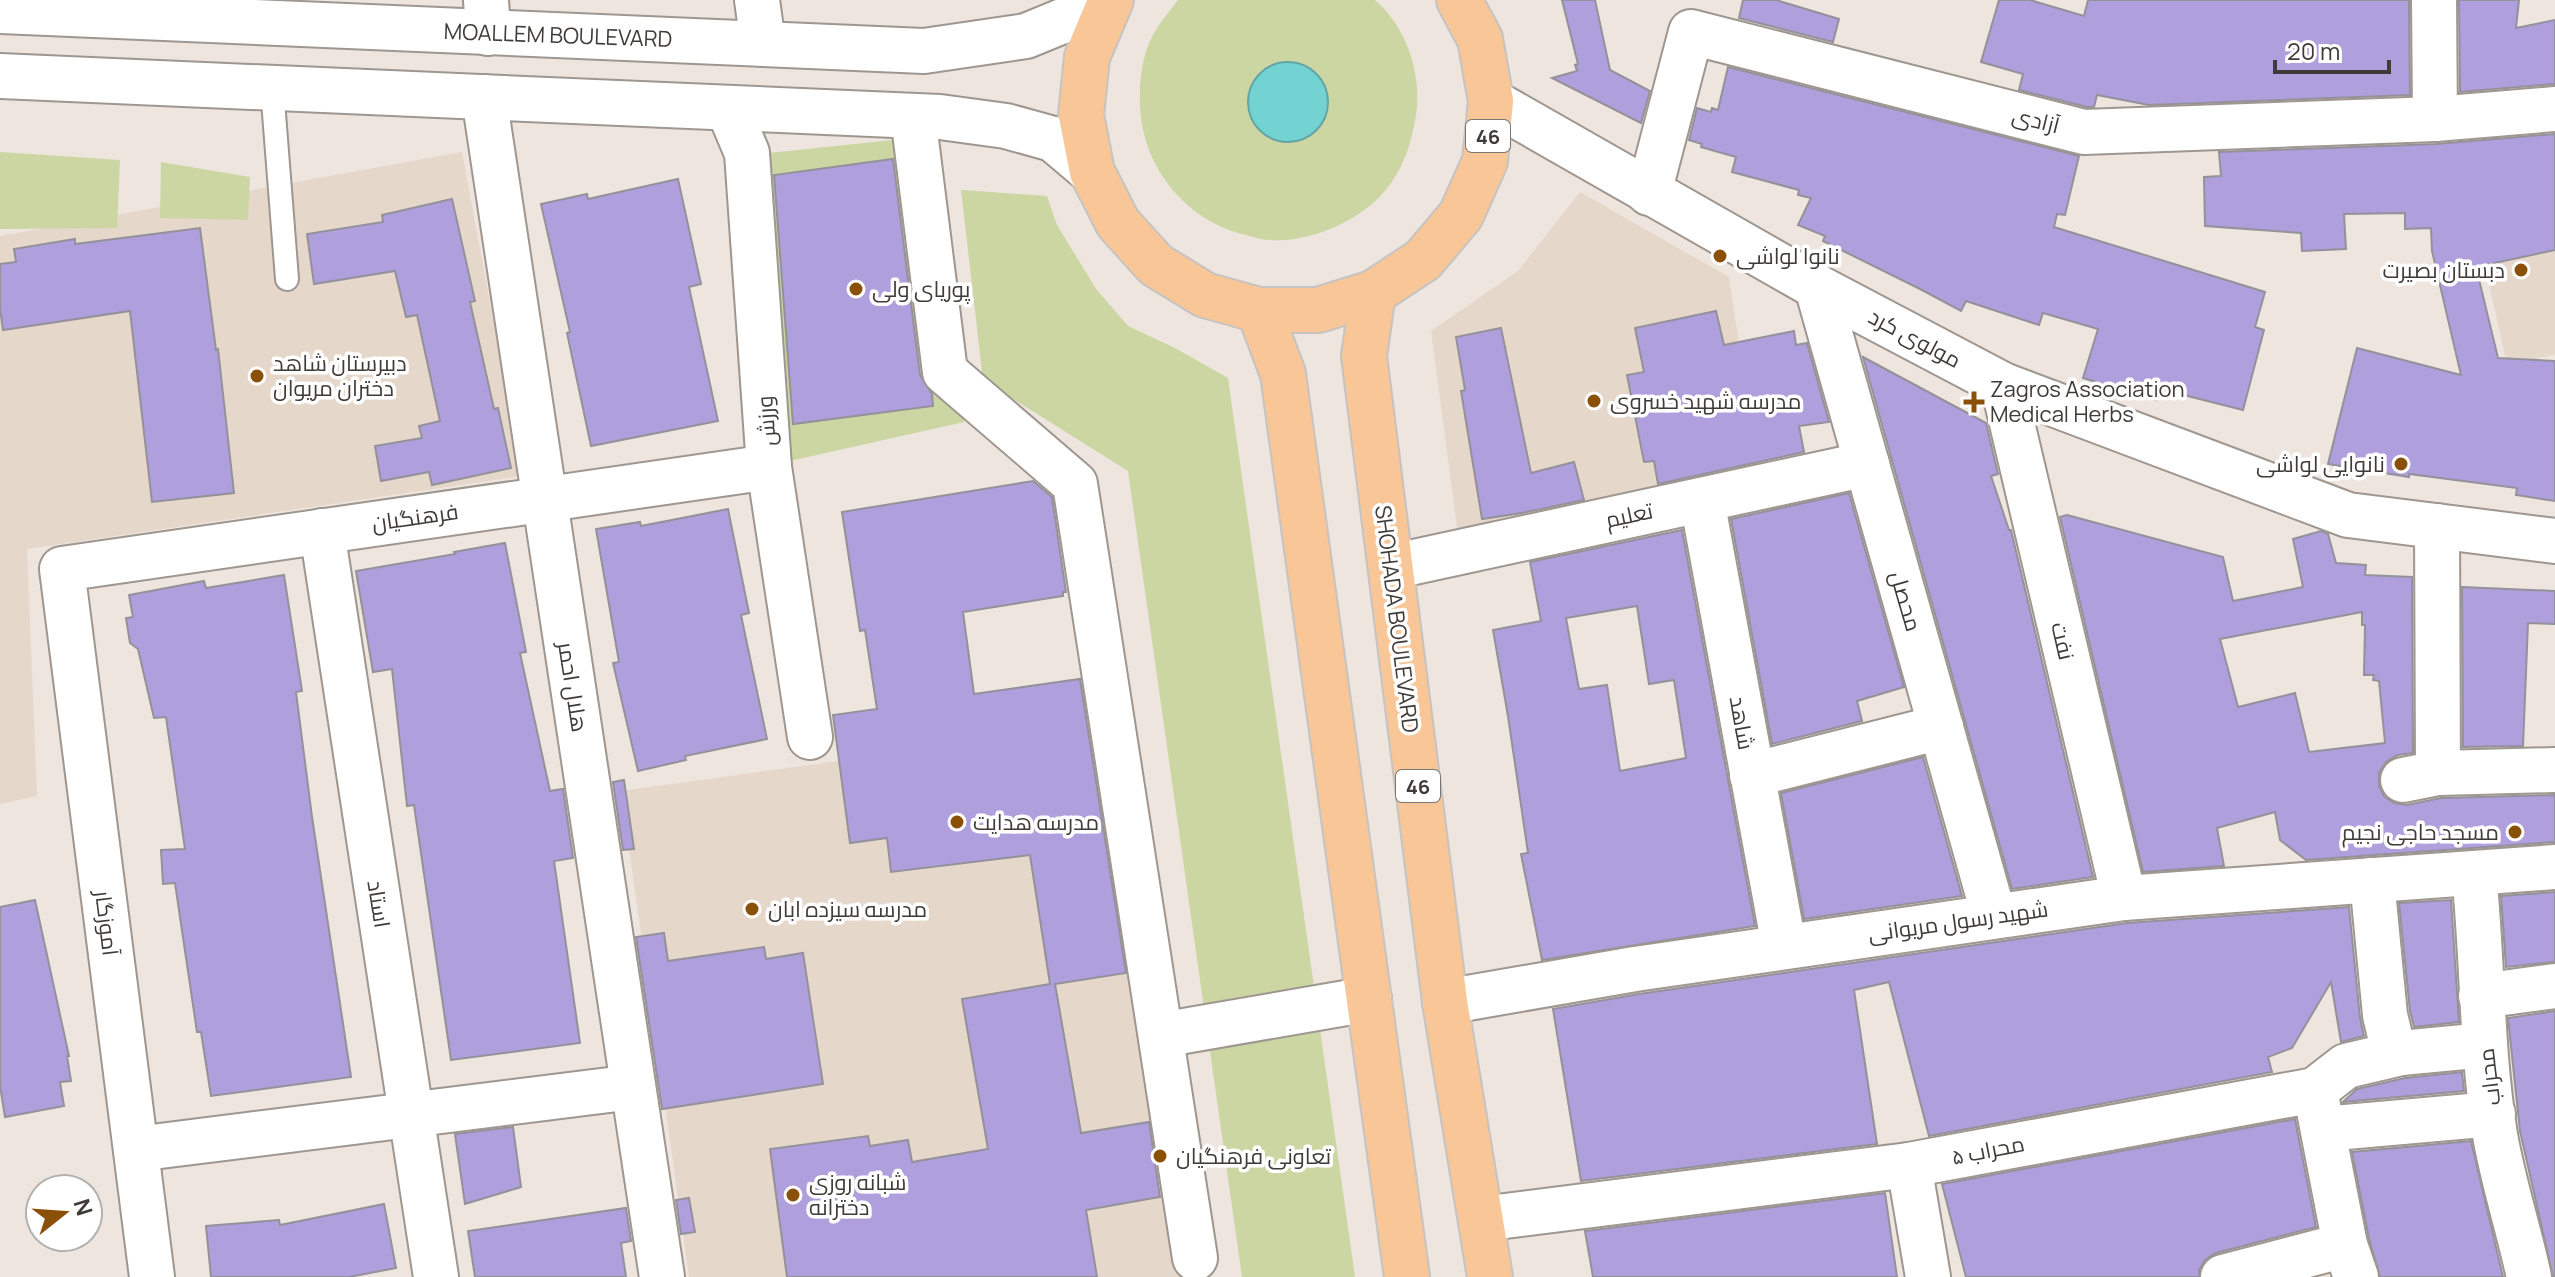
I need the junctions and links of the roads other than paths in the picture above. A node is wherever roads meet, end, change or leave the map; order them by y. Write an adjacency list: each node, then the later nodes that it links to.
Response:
1 (757, 0): 8 (street)
2 (1459, 0): 12 (main road, 46)
3 (2434, 0): 16 (street)
4 (1110, 1): 8 (street, MOALLEM BOULEVARD); 17 (main road, 46)
5 (203, 10): 6 (street, MOALLEM BOULEVARD); 7 (street, MOALLEM BOULEVARD)
6 (0, 11)
7 (487, 16): 8 (street, MOALLEM BOULEVARD)
8 (763, 44)
9 (0, 76): 10 (street)
10 (272, 88): 11 (street); 19 (lane)
11 (484, 97): 13 (street); 26 (street, هلال احمر)
12 (1491, 101): 18 (street, مولوی کرد); 21 (main road, 46)
13 (728, 108): 15 (street); 25 (street, ورزش)
14 (2555, 109): 16 (street, آزادی)
15 (913, 116): 17 (street); 47 (street)
16 (2435, 119): 18 (street, آزادی)
17 (1092, 172): 22 (main road, 46)
18 (1649, 193): 20 (street, مولوی کرد)
19 (287, 279)
20 (1817, 287): 23 (street, مولوی کرد); 24 (street, محصل)
21 (1373, 293): 22 (main road, 46); 31 (main road, SHOHADA BOULEVARD / 46)
22 (1259, 310): 45 (main road)
23 (2003, 385): 28 (street, مولوی کرد); 40 (street, نفت)
24 (1867, 464): 27 (street, تعلیم); 33 (street, محصل)
25 (769, 467): 26 (street, فرهنگیان); 34 (street, ورزش)
26 (544, 498): 29 (street, فرهنگیان); 50 (street, هلال احمر)
27 (1702, 500): 31 (street, تعلیم); 36 (street, شاهد)
28 (2437, 526): 30 (street, مولوی کرد); 35 (street)
29 (322, 531): 32 (street, فرهنگیان); 53 (street, استاد)
30 (2555, 541)
31 (1391, 567): 46 (main road, SHOHADA BOULEVARD / 46)
32 (62, 569): 54 (street, آموزگار)
33 (1941, 727): 36 (street); 41 (street, محصل)
34 (810, 737)
35 (2555, 770)
36 (1752, 775): 42 (street, شاهد)
37 (2555, 867): 38 (street, شهید رسول مریوانی)
38 (2474, 874): 39 (street, شهید رسول مریوانی); 44 (street, محراب)
39 (2372, 880): 40 (street, شهید رسول مریوانی); 49 (street)
40 (2124, 898): 41 (street, شهید رسول مریوانی)
41 (1994, 916): 42 (street, شهید رسول مریوانی)
42 (1784, 946): 46 (street, شهید رسول مریوانی)
43 (2555, 986): 44 (street)
44 (2481, 996): 48 (street, محراب)
45 (1369, 999): 47 (street); 62 (main road)
46 (1445, 1002): 56 (main road, SHOHADA BOULEVARD / 46)
47 (1161, 1035): 57 (street)
48 (2485, 1045): 49 (street, محراب ۵); 52 (street, محراب)
49 (2401, 1053): 51 (street, محراب ۵)
50 (633, 1087): 53 (street); 61 (street, هلال احمر)
51 (2319, 1109): 52 (street); 55 (street, محراب ۵); 58 (street)
52 (2493, 1114): 66 (street, محراب)
53 (411, 1115): 54 (street); 60 (street, استاد)
54 (136, 1149): 59 (street, آموزگار)
55 (1909, 1165): 56 (street, محراب ۵); 64 (street)
56 (1481, 1219): 63 (main road, SHOHADA BOULEVARD / 46)
57 (1195, 1258)
58 (2351, 1261): 65 (street)
59 (152, 1277)
60 (436, 1277)
61 (662, 1277)
62 (1407, 1277)
63 (1490, 1277)
64 (1928, 1277)
65 (2223, 1277)
66 (2529, 1277)

